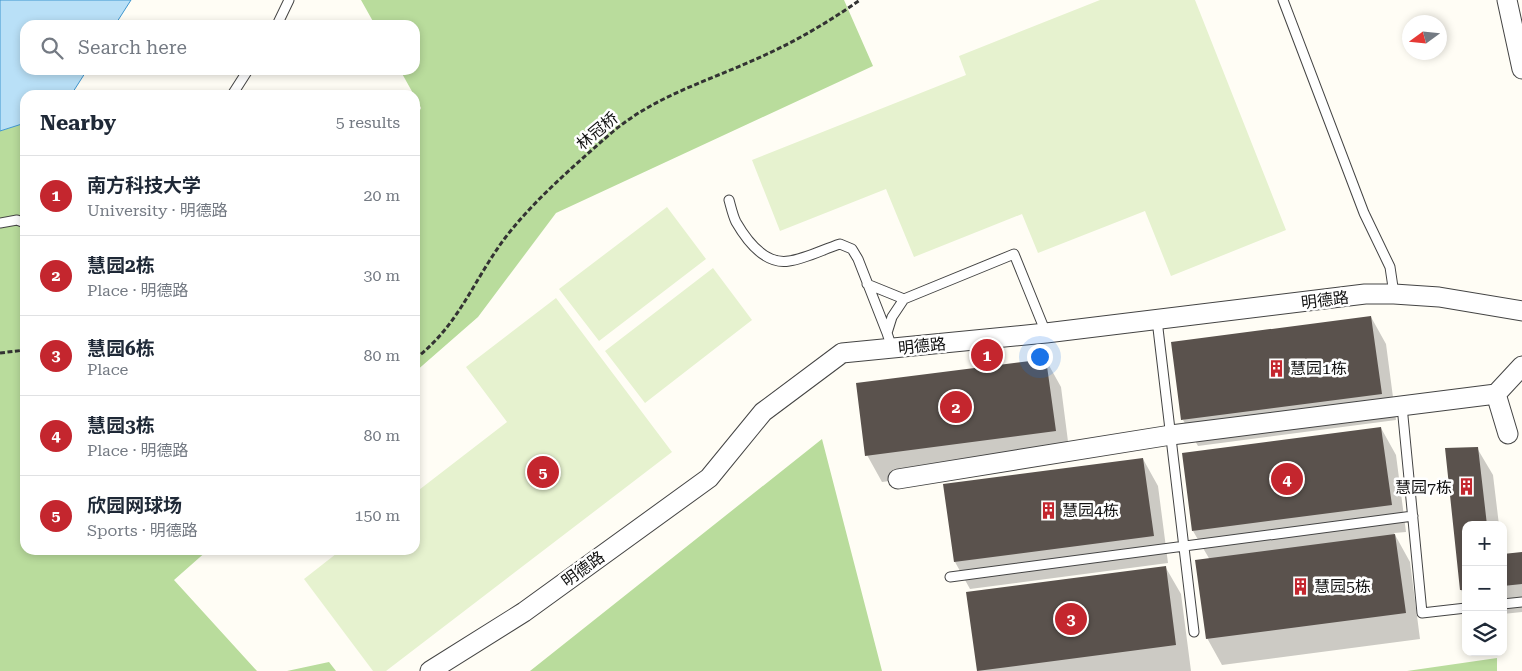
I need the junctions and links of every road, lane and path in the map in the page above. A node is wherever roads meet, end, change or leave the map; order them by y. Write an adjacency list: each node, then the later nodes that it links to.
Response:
1 (289, 0): 5 (lane)
2 (860, 0): 21 (path, 林冠桥)
3 (1283, 0): 13 (lane)
4 (1507, 0): 6 (street)
5 (279, 20)
6 (1522, 69)
7 (245, 75): 8 (lane)
8 (235, 90)
9 (729, 200): 12 (lane)
10 (20, 221): 11 (lane)
11 (0, 223)
12 (867, 284): 14 (lane); 18 (lane)
13 (1394, 294): 15 (street, 明德路); 16 (street, 明德路)
14 (904, 299): 17 (lane); 18 (lane)
15 (1522, 311)
16 (1157, 320): 17 (street, 明德路); 26 (lane)
17 (1046, 333): 18 (street, 明德路)
18 (889, 341): 35 (street, 明德路)
19 (20, 351): 20 (path)
20 (0, 353)
21 (420, 355)
22 (1522, 366): 23 (street)
23 (1496, 394): 24 (street); 25 (street)
24 (1402, 406): 26 (street); 28 (lane)
25 (1508, 434)
26 (1171, 435): 27 (street); 29 (lane)
27 (898, 480)
28 (1413, 516): 29 (lane); 33 (lane)
29 (1184, 545): 30 (lane); 34 (lane)
30 (950, 578)
31 (1522, 602): 32 (lane)
32 (1507, 604)
33 (1462, 608)
34 (1194, 632)
35 (430, 671)

